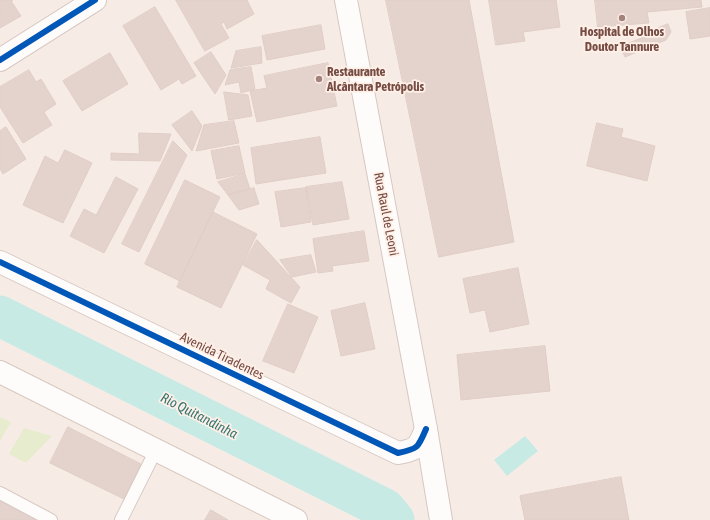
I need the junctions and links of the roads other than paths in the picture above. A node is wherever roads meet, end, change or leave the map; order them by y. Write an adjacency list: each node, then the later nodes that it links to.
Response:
1 (94, 0): 3 (main road)
2 (346, 0): 6 (main road, Rua Raul de Leoni)
3 (0, 60)
4 (0, 262): 6 (main road, Avenida Tiradentes)
5 (0, 372): 7 (main road)
6 (426, 429): 12 (main road, Rua Raul de Leoni)
7 (156, 450): 10 (lane); 11 (main road)
8 (0, 493): 9 (lane)
9 (51, 520)
10 (121, 520)
11 (296, 520)
12 (441, 520)

